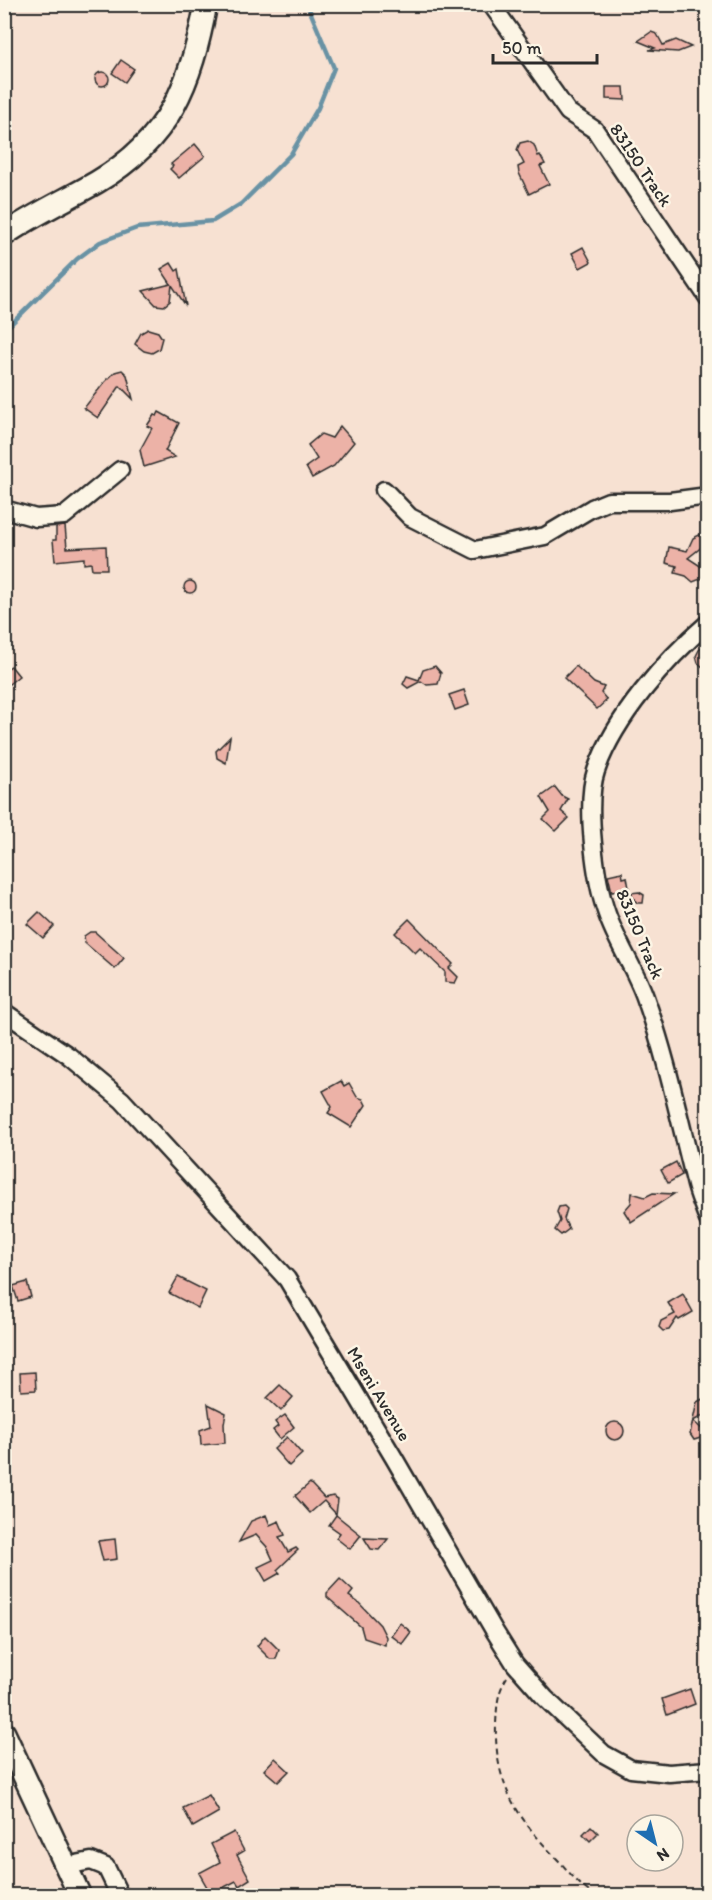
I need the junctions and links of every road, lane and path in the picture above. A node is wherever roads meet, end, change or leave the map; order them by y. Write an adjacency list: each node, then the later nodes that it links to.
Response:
1 (206, 4): 3 (main road)
2 (490, 4): 4 (street, 83150 Track)
3 (4, 235)
4 (708, 298)
5 (120, 470): 8 (street)
6 (384, 490): 7 (street)
7 (708, 496)
8 (4, 509)
9 (708, 623): 11 (street, 83150 Track)
10 (4, 1012): 12 (street, Mseni Avenue)
11 (708, 1220)
12 (515, 1664): 14 (street, Mseni Avenue); 18 (path)
13 (4, 1733): 15 (main road)
14 (708, 1770)
15 (66, 1866): 16 (main road); 17 (street)
16 (80, 1896)
17 (120, 1896)
18 (596, 1896)

